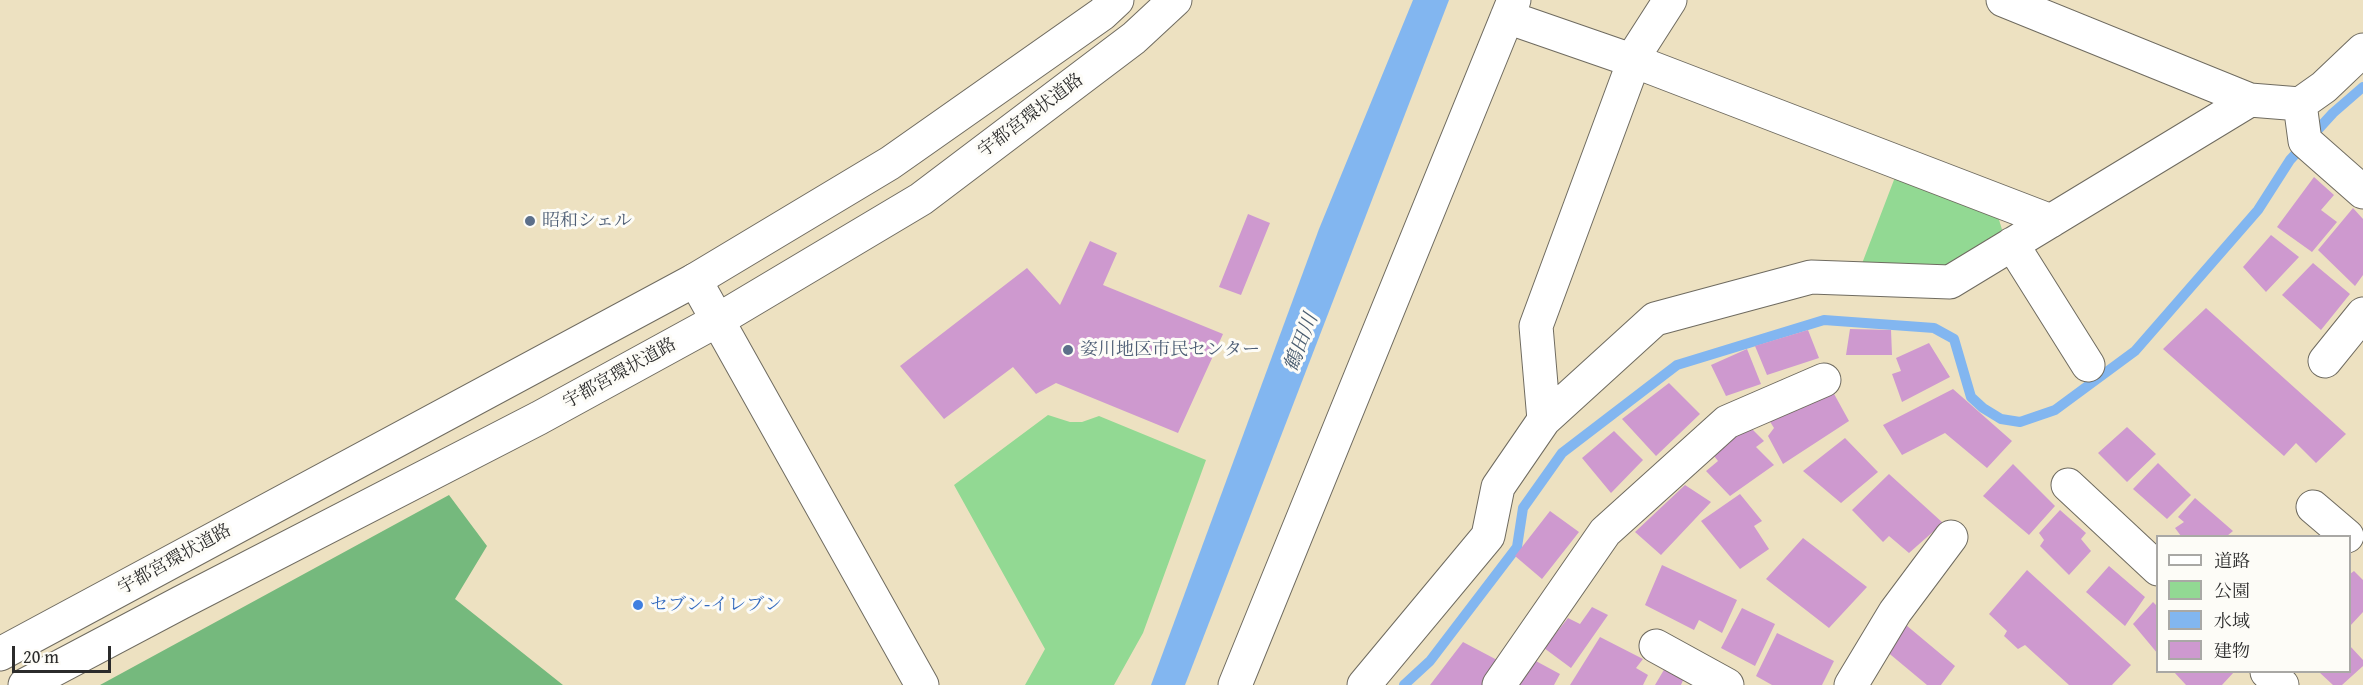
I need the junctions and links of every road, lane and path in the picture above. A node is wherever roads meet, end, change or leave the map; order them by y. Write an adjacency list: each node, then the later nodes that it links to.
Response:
1 (1117, 0): 13 (street, 宇都宮環状道路)
2 (1175, 0): 15 (street, 宇都宮環状道路)
3 (1670, 0): 7 (street)
4 (2003, 0): 8 (street)
5 (1510, 9): 7 (street); 32 (street)
6 (2363, 50): 9 (street)
7 (1634, 61): 11 (street); 19 (street)
8 (2250, 100): 9 (street); 11 (street)
9 (2300, 104): 10 (street)
10 (2363, 192)
11 (2050, 221): 12 (street)
12 (2012, 244): 17 (street); 19 (street)
13 (695, 280): 15 (street); 28 (street, 宇都宮環状道路)
14 (2363, 314): 16 (street)
15 (718, 320): 30 (street, 宇都宮環状道路); 31 (street)
16 (2325, 362)
17 (2088, 365)
18 (1824, 380): 34 (street)
19 (1544, 420): 33 (street)
20 (2068, 485): 26 (street)
21 (2313, 507): 22 (street)
22 (2346, 535)
23 (1951, 537): 36 (street)
24 (2351, 540): 25 (street)
25 (2363, 550)
26 (2156, 568)
27 (1656, 646): 35 (street)
28 (0, 654)
29 (2268, 673): 37 (street)
30 (25, 685)
31 (922, 685)
32 (1235, 685)
33 (1364, 685)
34 (1499, 685)
35 (1727, 685)
36 (1851, 685)
37 (2282, 685)

